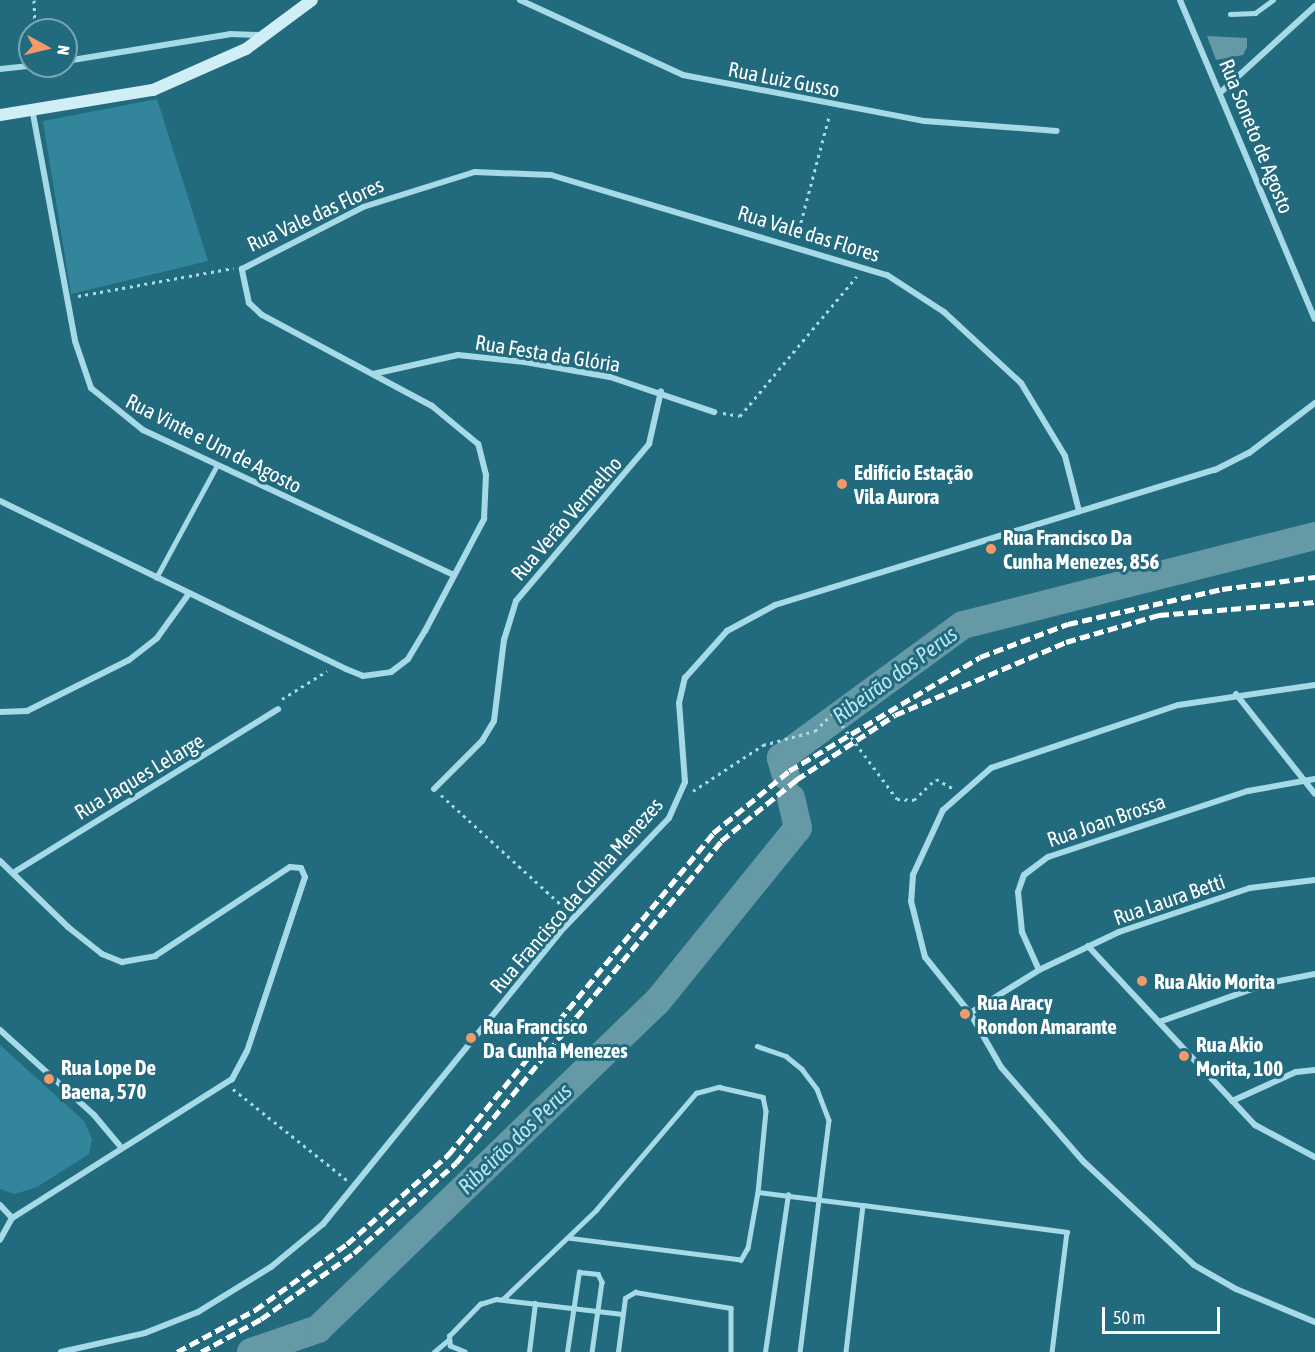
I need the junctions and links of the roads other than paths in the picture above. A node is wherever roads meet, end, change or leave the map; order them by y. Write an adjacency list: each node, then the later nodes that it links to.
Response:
1 (312, 0): 7 (main road)
2 (520, 0): 14 (street, Rua Luiz Gusso)
3 (1180, 0): 11 (street, Rua Soneto de Agosto)
4 (1273, 0): 6 (lane)
5 (1315, 6): 11 (street)
6 (1230, 14)
7 (260, 34): 8 (street); 12 (main road)
8 (78, 59)
9 (18, 67): 10 (street)
10 (0, 69)
11 (1222, 91): 15 (street, Rua Soneto de Agosto)
12 (33, 114): 13 (main road); 20 (street, Rua Vinte e Um de Agosto)
13 (0, 115)
14 (1057, 131)
15 (1315, 319)
16 (374, 374): 17 (street, Rua Festa da Glória); 22 (street, Rua Vale das Flores); 23 (street, Rua Vale das Flores)
17 (661, 392): 19 (street, Rua Festa da Glória); 32 (street, Rua Verão Vermelho)
18 (1315, 403): 22 (street, Rua Francisco da Cunha Menezes)
19 (714, 412)
20 (217, 465): 23 (street, Rua Vinte e Um de Agosto); 24 (lane)
21 (0, 501): 24 (street, Rua Vale das Flores)
22 (1079, 511): 63 (street, Rua Francisco da Cunha Menezes)
23 (454, 575): 25 (street, Rua Vale das Flores)
24 (156, 578): 25 (street, Rua Vale das Flores)
25 (188, 595): 29 (street)
26 (1315, 685): 27 (street)
27 (1236, 694): 30 (street); 40 (street)
28 (278, 709): 35 (street, Rua Jaques Lelarge)
29 (0, 712)
30 (1300, 779): 31 (street, Rua Joan Brossa); 33 (street); 38 (street, Rua Joan Brossa)
31 (1315, 779)
32 (434, 789)
33 (1315, 794)
34 (0, 861): 35 (street)
35 (16, 871): 46 (street)
36 (1315, 880): 37 (street, Rua Laura Betti)
37 (1088, 946): 38 (street, Rua Laura Betti); 41 (street)
38 (1039, 970): 40 (street)
39 (1315, 974): 41 (street)
40 (970, 1013): 61 (street)
41 (1159, 1023): 45 (street)
42 (0, 1030): 46 (street)
43 (757, 1046): 50 (lane)
44 (1315, 1070): 45 (street)
45 (1232, 1101): 47 (street)
46 (120, 1146): 53 (street)
47 (1315, 1157)
48 (758, 1192): 49 (lane); 54 (lane); 54 (lane)
49 (788, 1195): 50 (lane); 71 (lane)
50 (820, 1199): 52 (lane); 72 (lane)
51 (0, 1204): 53 (street)
52 (863, 1204): 73 (lane); 74 (lane)
53 (12, 1218): 55 (street)
54 (568, 1238): 56 (lane)
55 (0, 1240)
56 (503, 1299): 57 (lane); 62 (lane)
57 (535, 1303): 58 (lane); 66 (lane)
58 (573, 1308): 59 (lane); 59 (lane); 67 (lane)
59 (598, 1311): 60 (lane); 68 (lane)
60 (622, 1314): 69 (lane); 70 (lane)
61 (1315, 1322)
62 (447, 1341): 64 (lane); 65 (lane)
63 (61, 1352)
64 (434, 1352)
65 (465, 1352)
66 (529, 1352)
67 (567, 1352)
68 (592, 1352)
69 (618, 1352)
70 (731, 1352)
71 (765, 1352)
72 (800, 1352)
73 (846, 1352)
74 (1053, 1352)

